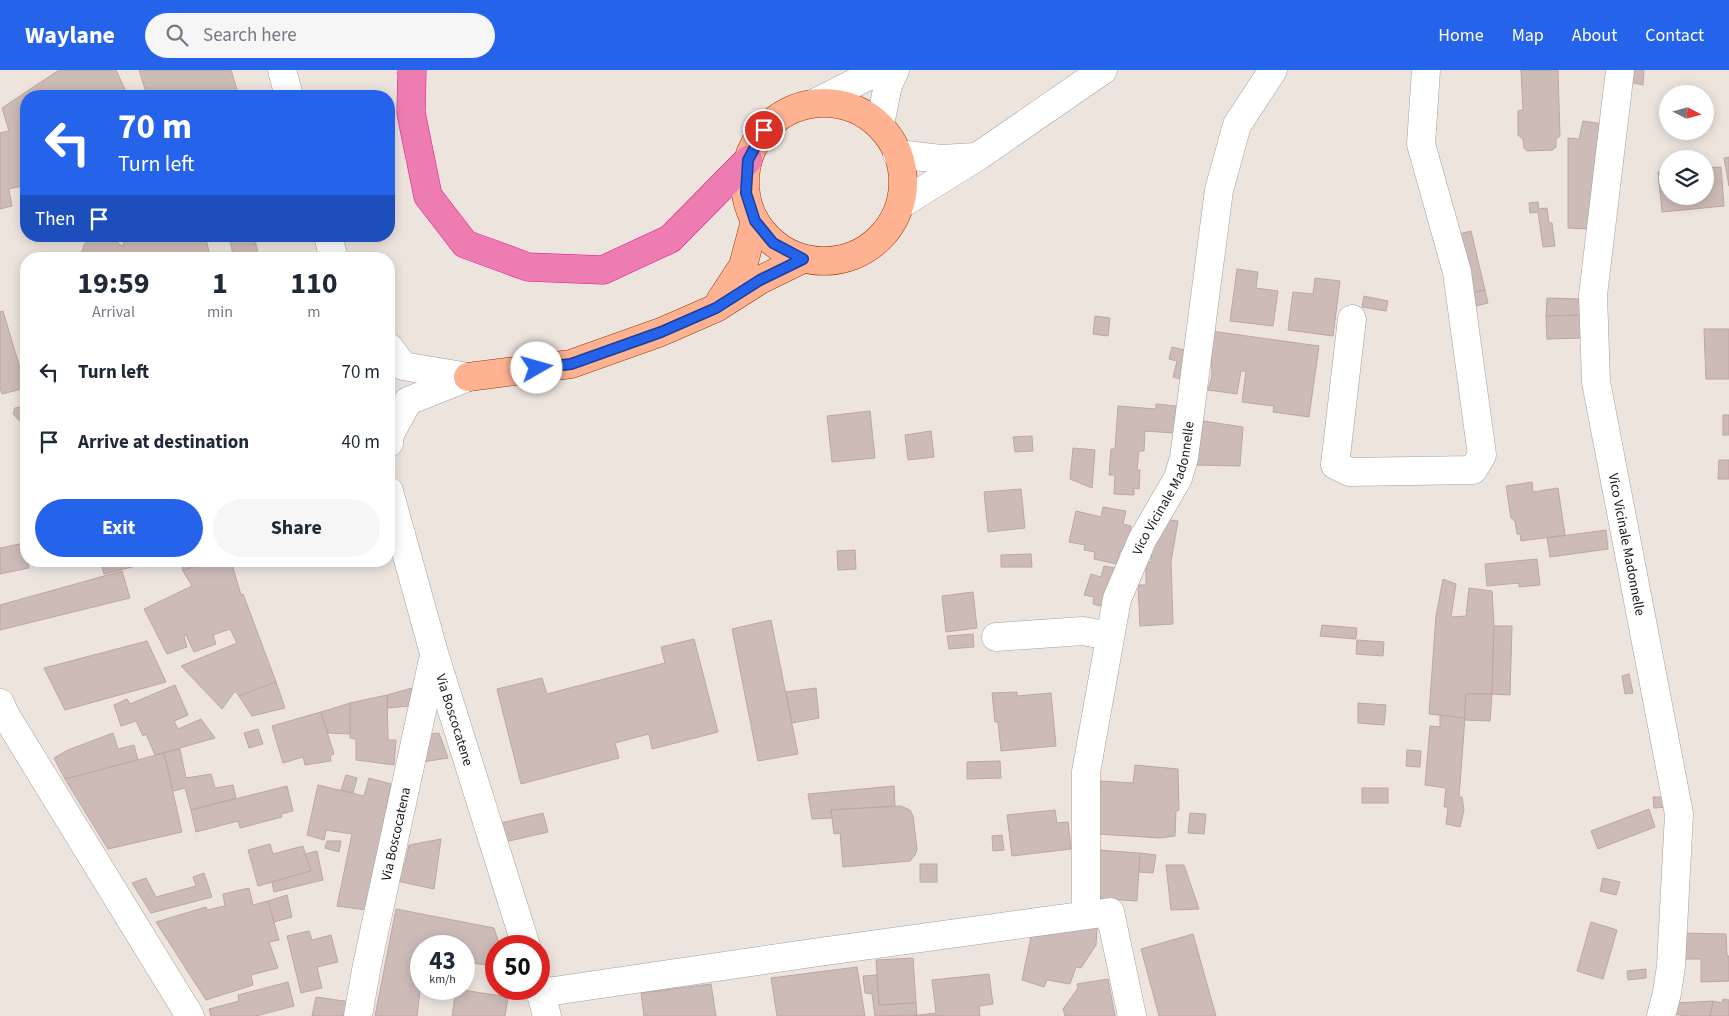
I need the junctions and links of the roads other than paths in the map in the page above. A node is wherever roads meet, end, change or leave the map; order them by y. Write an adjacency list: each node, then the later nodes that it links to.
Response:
1 (282, 70): 10 (street)
2 (296, 70): 11 (street)
3 (412, 70): 16 (highway)
4 (880, 70): 12 (street)
5 (895, 70): 13 (street)
6 (1103, 70): 15 (street)
7 (1274, 70): 28 (street, Vico Vicinale Madonnelle)
8 (1426, 70): 21 (street)
9 (1620, 70): 37 (street, Vico Vicinale Madonnelle)
10 (287, 90)
11 (301, 90)
12 (815, 103): 13 (main road); 16 (main road)
13 (880, 124): 14 (main road)
14 (897, 154): 15 (street); 17 (main road)
15 (977, 157): 17 (street)
16 (748, 160): 18 (main road)
17 (901, 204): 19 (main road)
18 (755, 221): 19 (main road); 20 (main road)
19 (803, 259): 20 (main road)
20 (716, 308): 23 (main road)
21 (1352, 319)
22 (395, 355): 23 (street)
23 (468, 377): 24 (street)
24 (398, 397): 25 (street)
25 (395, 411)
26 (395, 513): 29 (street, Via Boscocatene)
27 (996, 636): 28 (street)
28 (1110, 636): 31 (street, Vico Vicinale Madonnelle)
29 (434, 653): 32 (street, Via Boscocatene); 35 (street, Via Boscocatena)
30 (0, 702): 34 (street)
31 (1086, 915): 33 (street); 36 (street)
32 (523, 935)
33 (550, 998)
34 (190, 1016)
35 (358, 1016)
36 (1132, 1016)
37 (1661, 1016)

